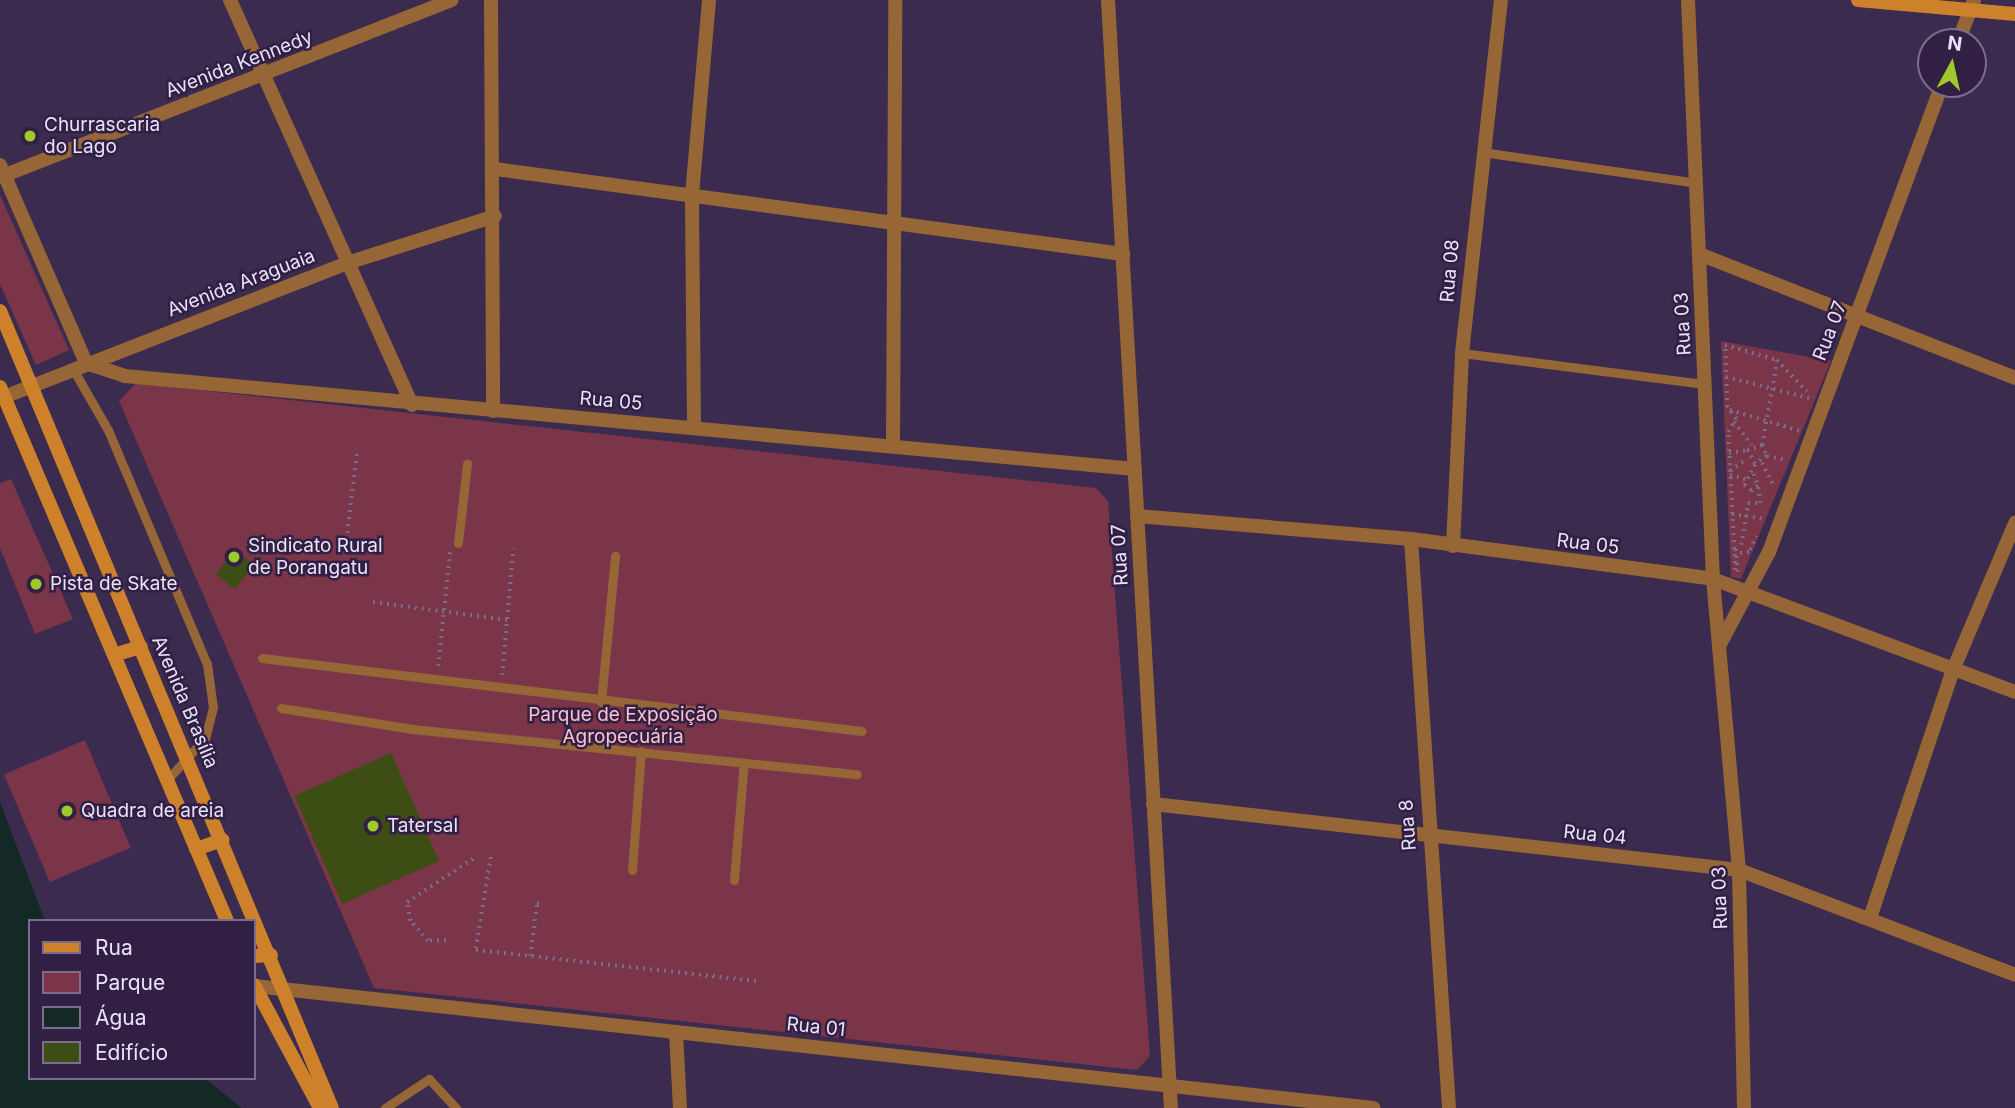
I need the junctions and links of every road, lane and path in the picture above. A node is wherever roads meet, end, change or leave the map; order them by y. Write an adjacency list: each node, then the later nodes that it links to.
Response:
1 (230, 0): 13 (street)
2 (452, 0): 13 (street, Avenida Kennedy)
3 (491, 0): 16 (street)
4 (709, 0): 19 (street)
5 (895, 0): 21 (street)
6 (1108, 0): 22 (street, Rua 07)
7 (1501, 0): 15 (street, Rua 08)
8 (1688, 0): 18 (street, Rua 03)
9 (1858, 0): 10 (main road)
10 (1972, 5): 11 (main road); 12 (street)
11 (2015, 14)
12 (1963, 28)
13 (261, 77): 17 (street, Avenida Kennedy); 24 (street)
14 (1937, 98): 26 (street, Rua 07)
15 (1481, 152): 18 (lane); 27 (street, Rua 08)
16 (495, 169): 19 (street); 20 (street)
17 (1, 172): 29 (street)
18 (1696, 183): 23 (street, Rua 03)
19 (692, 195): 21 (street); 41 (street)
20 (495, 216): 24 (street, Avenida Araguaia); 38 (street)
21 (894, 220): 22 (street); 45 (street)
22 (1123, 254): 55 (street, Rua 07)
23 (1699, 254): 26 (street); 32 (street, Rua 03)
24 (346, 263): 29 (street, Avenida Araguaia); 36 (street)
25 (0, 311): 33 (main road, Avenida Brasília)
26 (1857, 314): 31 (street); 79 (street, Rua 07)
27 (1462, 353): 32 (lane); 73 (street, Rua 08)
28 (1777, 360): 30 (path); 34 (path); 34 (path)
29 (79, 366): 33 (street, Avenida Araguaia); 36 (street, Rua 05); 95 (lane)
30 (1726, 377): 34 (path); 37 (path)
31 (2015, 378)
32 (1705, 384): 78 (street, Rua 03)
33 (32, 385): 35 (street, Avenida Araguaia); 83 (main road, Avenida Brasília)
34 (1773, 389): 39 (path)
35 (2, 392): 85 (main road)
36 (412, 405): 38 (street, Rua 05)
37 (1728, 410): 39 (path); 40 (path)
38 (493, 411): 41 (street, Rua 05)
39 (1768, 421): 42 (path); 44 (path)
40 (1734, 422): 43 (path); 48 (path)
41 (694, 428): 45 (street, Rua 05)
42 (1800, 431)
43 (1752, 445): 44 (path); 46 (path)
44 (1762, 445): 49 (path)
45 (893, 446): 55 (street, Rua 05)
46 (1747, 450): 48 (path); 50 (path)
47 (357, 452): 70 (path)
48 (1729, 453): 56 (path)
49 (1767, 456): 51 (path); 52 (path)
50 (1747, 458): 54 (path); 56 (path)
51 (1788, 460)
52 (1762, 463): 54 (path); 60 (path)
53 (467, 464): 72 (lane)
54 (1755, 464): 57 (path)
55 (1135, 469): 66 (street, Rua 07)
56 (1730, 473): 58 (path); 65 (path)
57 (1754, 474): 58 (path); 59 (path)
58 (1745, 479): 61 (path)
59 (1758, 486): 61 (path); 63 (path)
60 (1775, 487)
61 (1751, 491): 62 (path)
62 (1748, 503): 63 (path); 67 (path)
63 (1760, 503): 64 (path)
64 (1768, 505)
65 (1732, 514): 67 (path); 75 (path)
66 (1138, 516): 71 (street, Rua 05); 99 (street, Rua 07)
67 (1746, 516): 68 (path); 75 (path)
68 (1763, 519)
69 (2015, 523): 87 (street)
70 (347, 533)
71 (1411, 539): 73 (street, Rua 05); 100 (street, Rua 8)
72 (455, 543): 81 (path)
73 (1453, 546): 78 (street, Rua 05)
74 (513, 548): 82 (path)
75 (1739, 550): 77 (path); 77 (path); 77 (path)
76 (615, 556): 91 (lane)
77 (1737, 574)
78 (1713, 579): 79 (street, Rua 05); 84 (street, Rua 03)
79 (1752, 590): 84 (street); 87 (street, Rua 05)
80 (373, 602): 81 (path)
81 (443, 611): 82 (path); 88 (path)
82 (508, 620): 89 (path)
83 (141, 646): 85 (main road); 95 (main road, Avenida Brasília)
84 (1719, 646): 106 (street, Rua 03)
85 (114, 655): 98 (main road)
86 (262, 658): 88 (lane)
87 (1953, 670): 90 (street, Rua 05); 109 (street)
88 (437, 684): 89 (lane)
89 (500, 691): 91 (lane)
90 (2015, 692)
91 (601, 702): 93 (lane)
92 (281, 708): 94 (lane)
93 (862, 731)
94 (641, 751): 96 (lane); 105 (lane)
95 (189, 760): 98 (lane); 101 (main road, Avenida Brasília)
96 (744, 762): 97 (lane); 107 (lane)
97 (858, 774)
98 (167, 780): 102 (main road)
99 (1153, 804): 100 (street, Rua 04); 122 (street, Rua 07)
100 (1428, 837): 106 (street, Rua 04); 131 (street, Rua 8)
101 (222, 840): 102 (main road); 111 (main road, Avenida Brasília)
102 (196, 849): 110 (main road)
103 (477, 856): 113 (path)
104 (491, 857): 116 (path)
105 (632, 870)
106 (1739, 870): 109 (street, Rua 04); 132 (street, Rua 03)
107 (734, 880)
108 (544, 903): 116 (path)
109 (1870, 918): 117 (street, Rua 04)
110 (226, 919)
111 (256, 919)
112 (256, 920): 114 (main road, Avenida Brasília)
113 (446, 941)
114 (271, 955): 115 (main road); 119 (main road, Avenida Brasília)
115 (256, 956)
116 (530, 956): 118 (path)
117 (2015, 975)
118 (756, 981)
119 (283, 989): 120 (street, Rua 01); 121 (street, Rua 01); 125 (main road, Avenida Brasília)
120 (256, 990): 124 (main road)
121 (676, 1032): 122 (street, Rua 01); 128 (street)
122 (1170, 1084): 123 (street, Rua 01); 129 (street, Rua 07)
123 (1317, 1104): 130 (street, Rua 01)
124 (320, 1108)
125 (332, 1108)
126 (385, 1108): 127 (lane)
127 (456, 1108)
128 (680, 1108)
129 (1171, 1108)
130 (1373, 1108)
131 (1450, 1108)
132 (1744, 1108)

